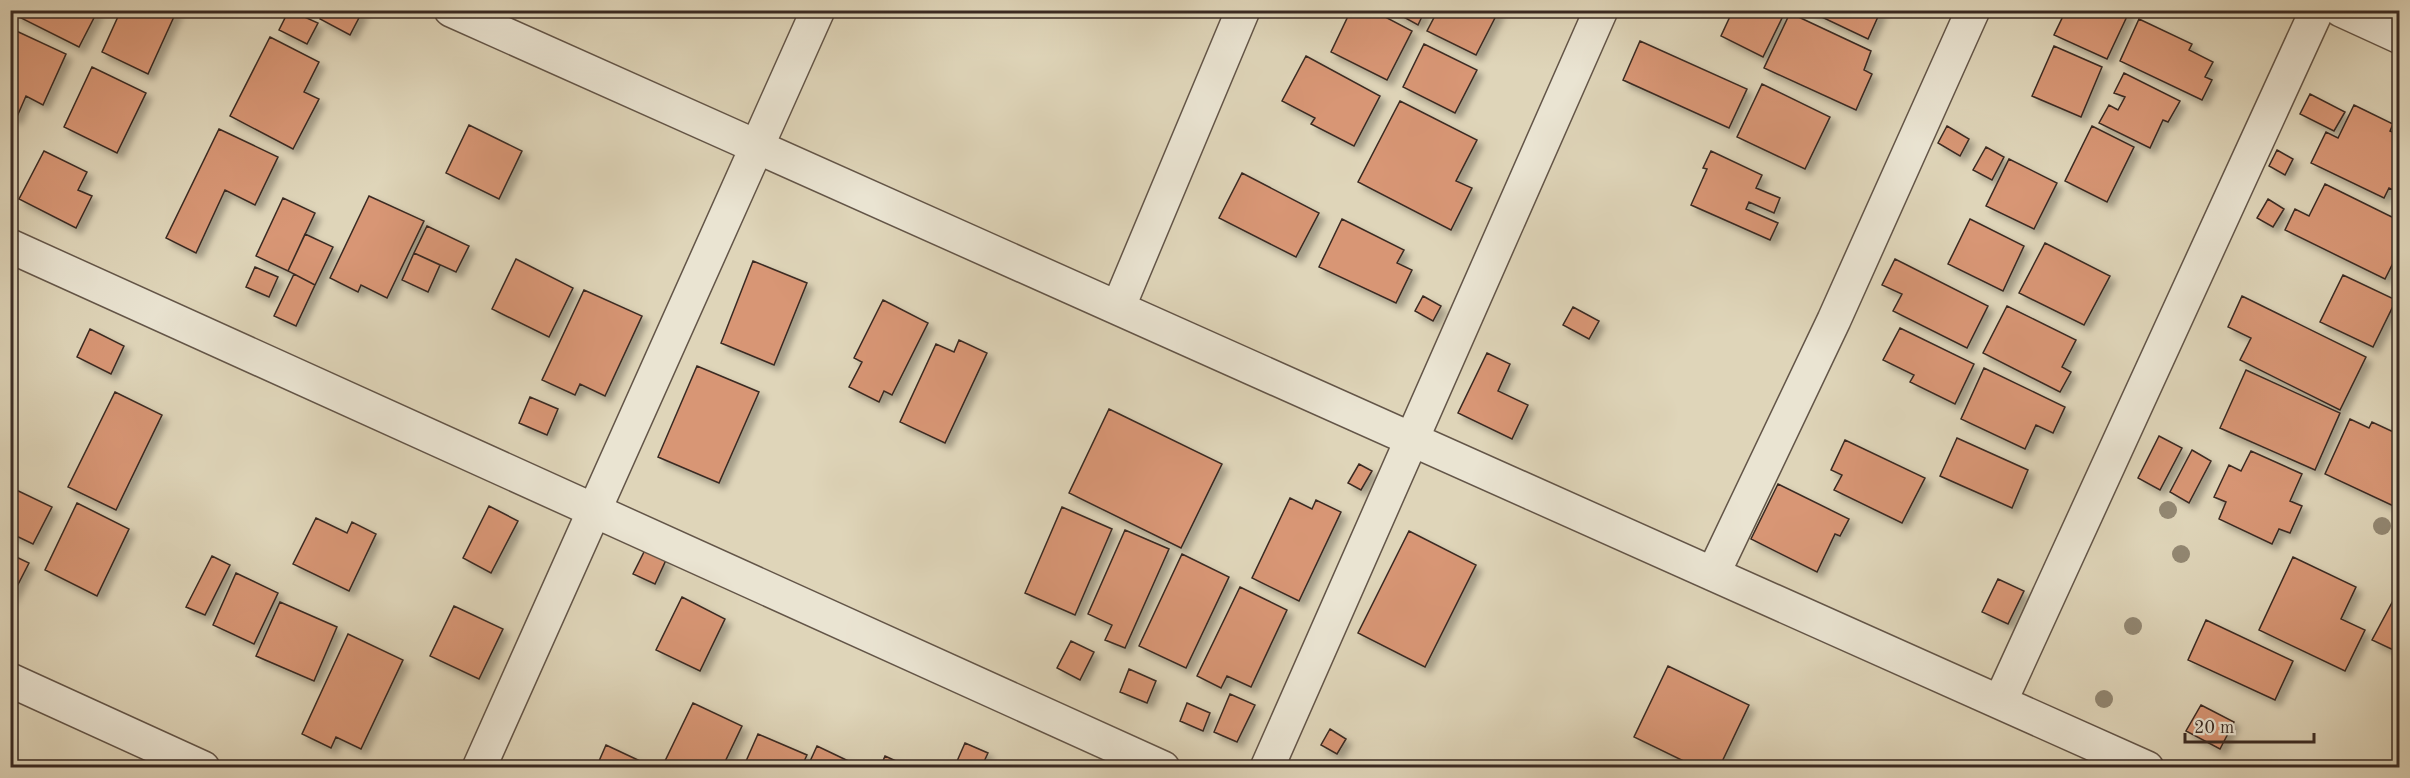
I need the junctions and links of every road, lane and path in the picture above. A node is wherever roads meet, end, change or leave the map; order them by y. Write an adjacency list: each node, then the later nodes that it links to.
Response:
1 (452, 10): 9 (street)
2 (818, 10): 9 (street)
3 (1243, 10): 11 (street)
4 (1601, 10): 12 (street)
5 (1973, 10): 14 (street)
6 (2317, 10): 16 (street)
7 (2341, 10): 8 (street)
8 (2400, 38)
9 (757, 147): 11 (street); 13 (street)
10 (10, 246): 13 (street)
11 (1118, 308): 12 (street)
12 (1412, 439): 14 (street); 20 (street)
13 (595, 510): 18 (street); 19 (street)
14 (1713, 574): 16 (street)
15 (10, 681): 17 (street)
16 (2000, 702): 21 (street)
17 (203, 768)
18 (479, 768)
19 (1163, 768)
20 (1267, 768)
21 (2147, 768)

